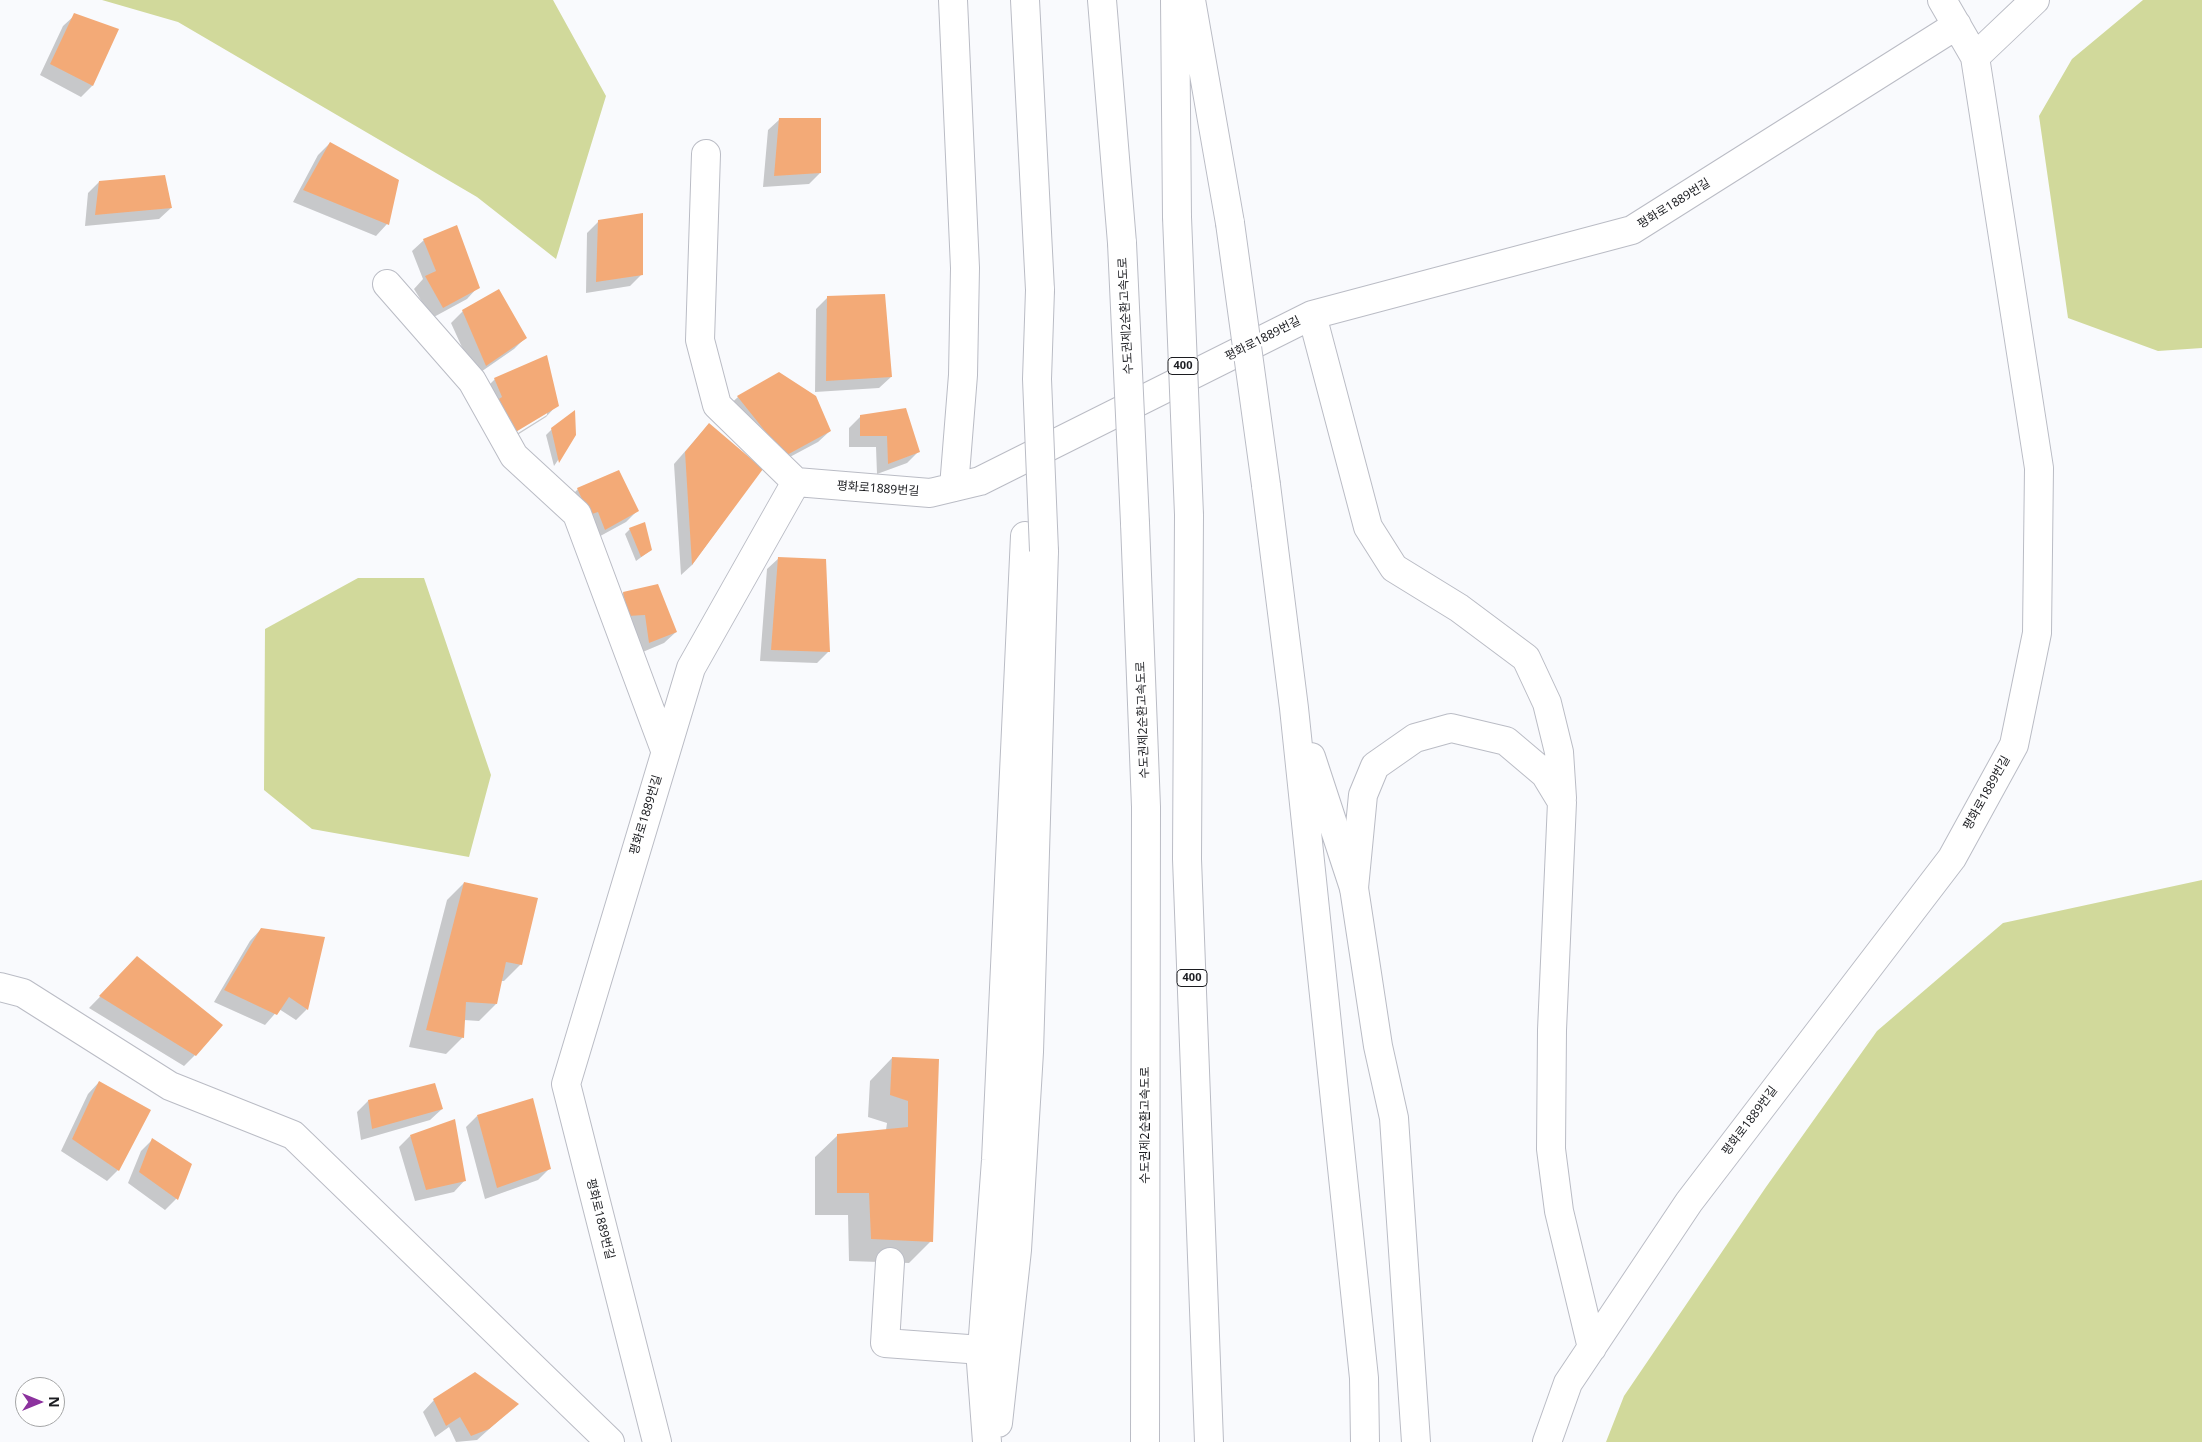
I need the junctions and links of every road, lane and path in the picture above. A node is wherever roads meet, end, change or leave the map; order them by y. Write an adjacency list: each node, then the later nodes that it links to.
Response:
1 (953, 0): 14 (main road)
2 (1025, 0): 15 (main road, bridge)
3 (1102, 0): 28 (main road, 수도권제2순환고속도로, bridge)
4 (1175, 0): 29 (main road, 400, bridge)
5 (1191, 0): 16 (main road, bridge)
6 (1942, 0): 8 (main road, 평화로1889번길)
7 (2035, 0): 9 (main road)
8 (1957, 26): 9 (main road, 평화로1889번길); 12 (main road, 평화로1889번길)
9 (1975, 57): 22 (main road, 평화로1889번길)
10 (706, 154): 13 (main road)
11 (387, 284): 17 (main road)
12 (1312, 315): 14 (main road, 평화로1889번길); 18 (main road)
13 (796, 482): 14 (main road, 평화로1889번길); 17 (main road, 평화로1889번길)
14 (954, 487)
15 (1034, 544): 23 (main road); 27 (main road)
16 (1294, 708): 19 (main road); 30 (main road)
17 (665, 750): 25 (main road, 평화로1889번길)
18 (1562, 802): 19 (main road); 22 (main road)
19 (1354, 888): 31 (main road)
20 (0, 987): 24 (main road)
21 (890, 1262): 23 (main road)
22 (1592, 1348): 32 (main road, 평화로1889번길)
23 (982, 1350): 26 (main road)
24 (610, 1442)
25 (657, 1442)
26 (987, 1442)
27 (996, 1442)
28 (1145, 1442)
29 (1209, 1442)
30 (1365, 1442)
31 (1416, 1442)
32 (1547, 1442)

